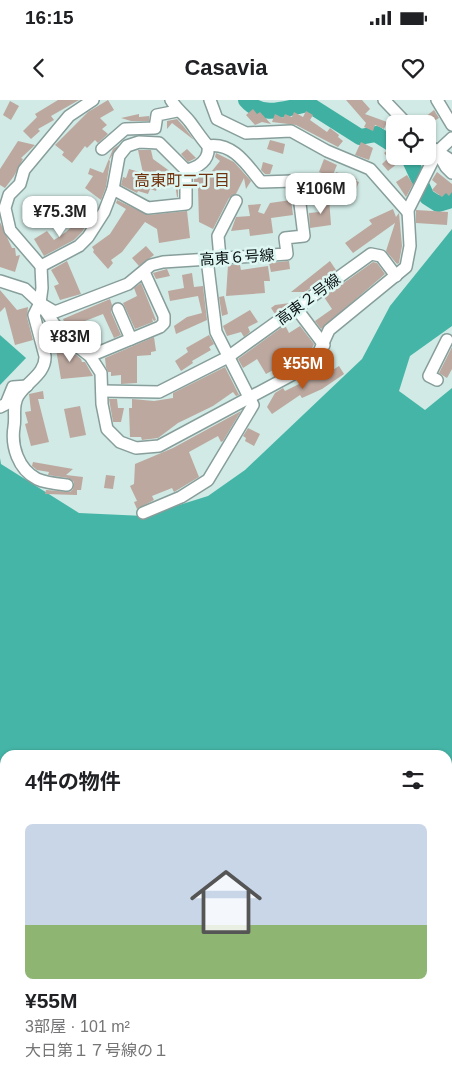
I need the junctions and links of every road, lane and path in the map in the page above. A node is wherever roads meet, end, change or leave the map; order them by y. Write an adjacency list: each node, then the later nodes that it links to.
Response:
1 (92, 100): 24 (street)
2 (171, 100): 6 (street)
3 (210, 100): 21 (street)
4 (384, 100): 7 (street)
5 (437, 100): 8 (street)
6 (177, 111): 10 (street); 12 (street)
7 (398, 115)
8 (452, 125)
9 (452, 138): 11 (street)
10 (208, 146): 17 (street); 22 (street, 高東６号線)
11 (436, 146)
12 (102, 149)
13 (436, 151): 15 (street)
14 (436, 153): 18 (street)
15 (452, 161)
16 (429, 165): 21 (street)
17 (186, 170): 19 (street); 19 (street)
18 (452, 173)
19 (113, 189): 24 (street)
20 (236, 201): 22 (street)
21 (408, 210): 26 (street)
22 (220, 258): 23 (street, 高東６号線)
23 (208, 259): 25 (street, 高東６号線); 35 (street)
24 (41, 266): 28 (street)
25 (144, 272): 28 (street, 高東６号線); 31 (street)
26 (396, 276): 29 (street, 高東２号線); 33 (street)
27 (0, 281): 28 (street)
28 (40, 303): 34 (street); 37 (street)
29 (296, 308): 33 (street); 35 (street, 高東２号線)
30 (118, 309): 31 (street)
31 (131, 339): 34 (street)
32 (447, 340): 36 (street)
33 (324, 345): 39 (street)
34 (90, 356): 38 (street)
35 (228, 357): 38 (street, 高東２号線); 39 (street)
36 (437, 380)
37 (27, 386): 40 (street); 41 (street)
38 (102, 391): 39 (street)
39 (251, 398): 42 (street)
40 (0, 407)
41 (68, 485)
42 (143, 513)

